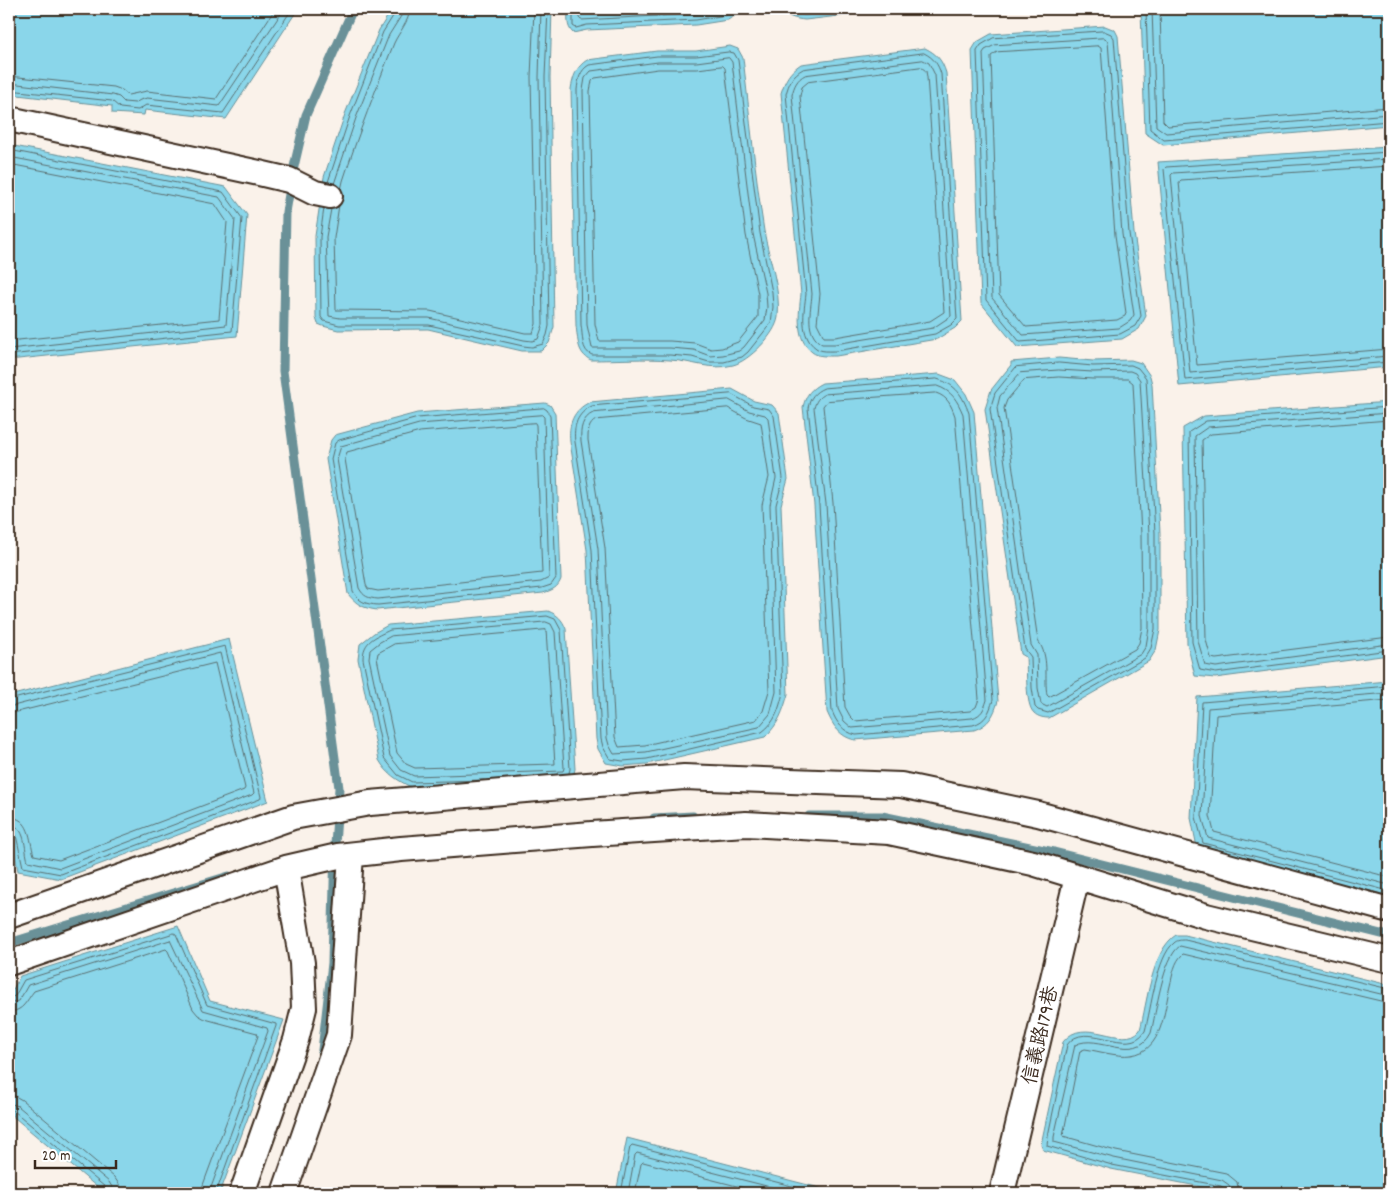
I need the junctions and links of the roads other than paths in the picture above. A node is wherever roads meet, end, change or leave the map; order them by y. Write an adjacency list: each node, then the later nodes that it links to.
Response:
1 (9, 119): 2 (street)
2 (323, 194)
3 (345, 855): 4 (street); 5 (street); 11 (street)
4 (295, 865): 9 (street); 10 (street)
5 (1077, 877): 8 (street); 12 (street, 信義路179巷)
6 (1389, 910): 7 (street)
7 (9, 916)
8 (1389, 960)
9 (9, 963)
10 (242, 1193)
11 (284, 1193)
12 (1002, 1193)

